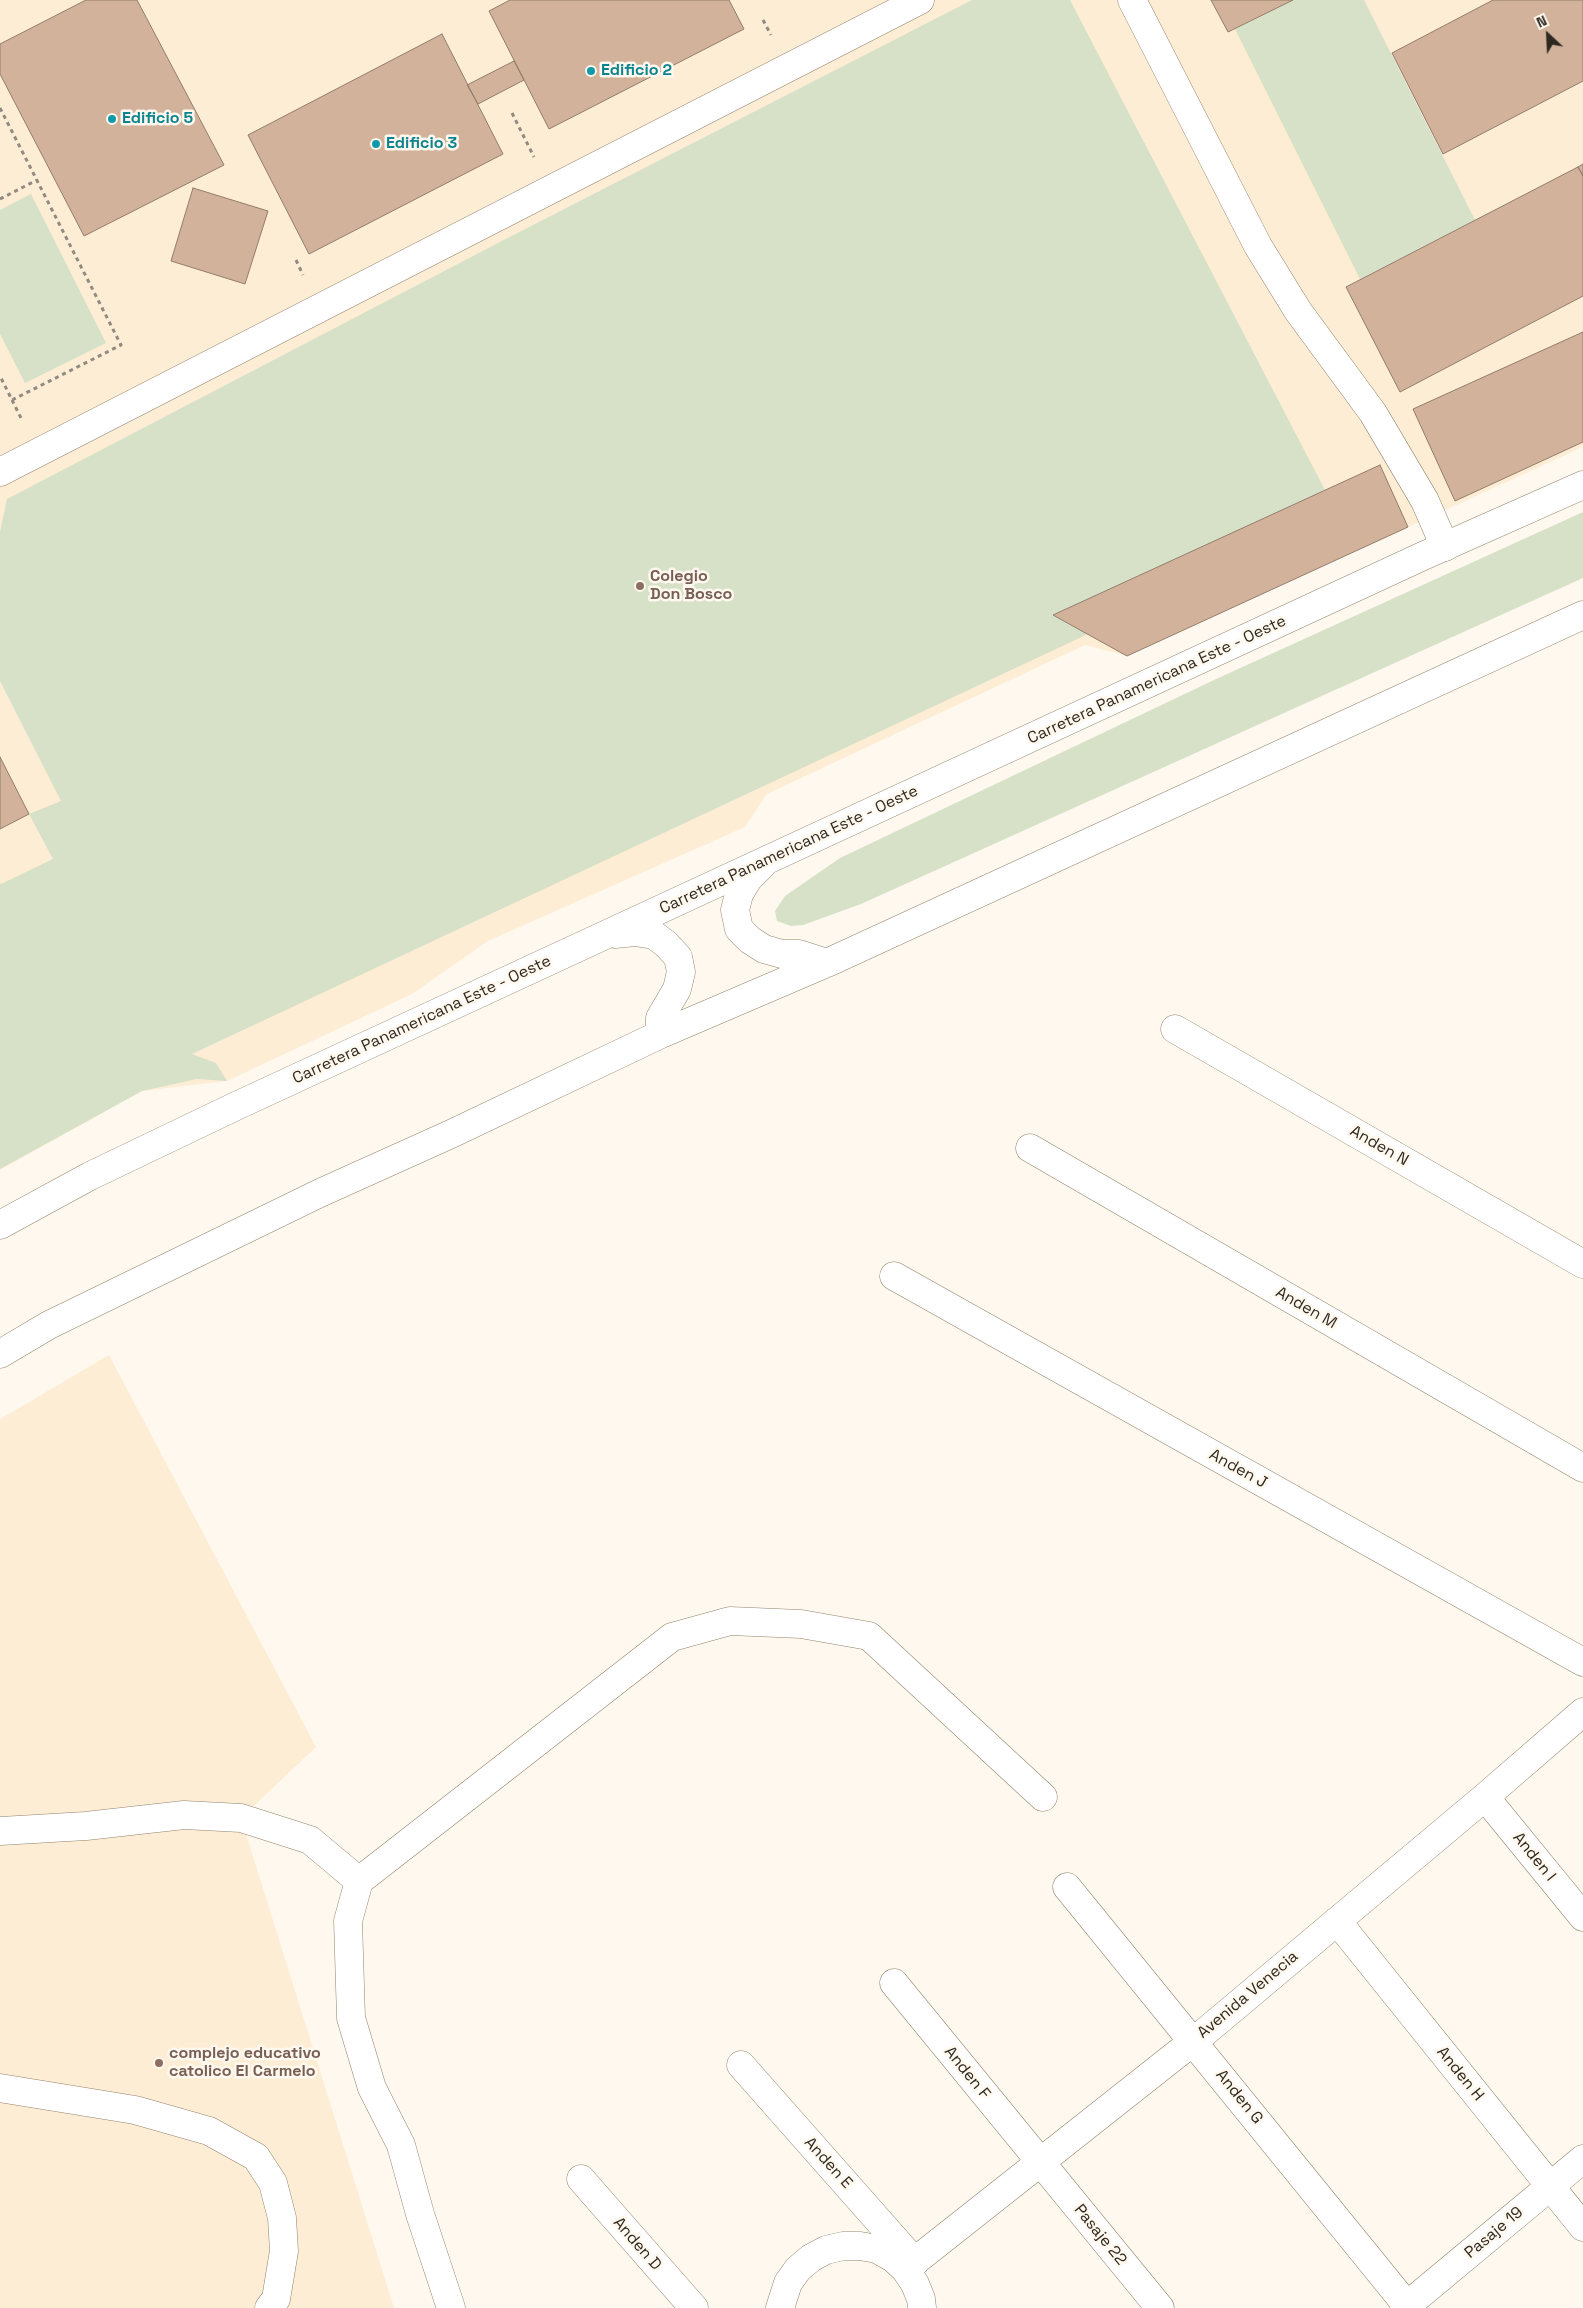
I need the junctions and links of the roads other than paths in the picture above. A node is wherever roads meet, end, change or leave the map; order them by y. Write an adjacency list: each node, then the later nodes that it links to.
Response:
1 (920, 0): 3 (main road)
2 (1132, 0): 5 (main road)
3 (0, 472)
4 (1583, 485): 5 (main road, Carretera Panamericana Este - Oeste)
5 (1446, 546): 7 (main road, Carretera Panamericana Este - Oeste)
6 (1583, 615): 9 (main road)
7 (776, 856): 8 (main road, Carretera Panamericana Este - Oeste); 9 (main road)
8 (601, 937): 11 (main road); 13 (main road, Carretera Panamericana Este - Oeste)
9 (827, 963): 11 (main road)
10 (1176, 1029): 14 (main road, Anden N)
11 (658, 1035): 16 (main road)
12 (1030, 1148): 17 (main road, Anden M)
13 (0, 1225)
14 (1583, 1264)
15 (894, 1276): 18 (main road, Anden J)
16 (0, 1354)
17 (1583, 1468)
18 (1583, 1662)
19 (1583, 1712): 21 (main road, Avenida Venecia)
20 (1043, 1797): 23 (main road)
21 (1485, 1797): 25 (main road, Anden I); 26 (main road, Avenida Venecia)
22 (0, 1832): 23 (main road)
23 (359, 1881): 39 (main road)
24 (1067, 1887): 28 (main road, Anden G)
25 (1583, 1917)
26 (1337, 1921): 28 (main road, Avenida Venecia); 34 (main road, Anden H)
27 (894, 1983): 32 (main road, Anden F)
28 (1193, 2041): 32 (main road, Avenida Venecia); 37 (main road, Anden G)
29 (741, 2065): 36 (main road, Anden E)
30 (0, 2088): 38 (main road)
31 (1583, 2159): 34 (main road, Pasaje 19)
32 (1040, 2163): 36 (main road, Avenida Venecia); 43 (main road, Pasaje 22)
33 (581, 2179): 40 (main road, Anden D)
34 (1550, 2186): 35 (main road, Anden H); 37 (main road, Pasaje 19)
35 (1583, 2227)
36 (910, 2265): 41 (main road); 42 (main road)
37 (1407, 2307)
38 (269, 2308)
39 (451, 2308)
40 (694, 2308)
41 (780, 2308)
42 (922, 2308)
43 (1160, 2308)

